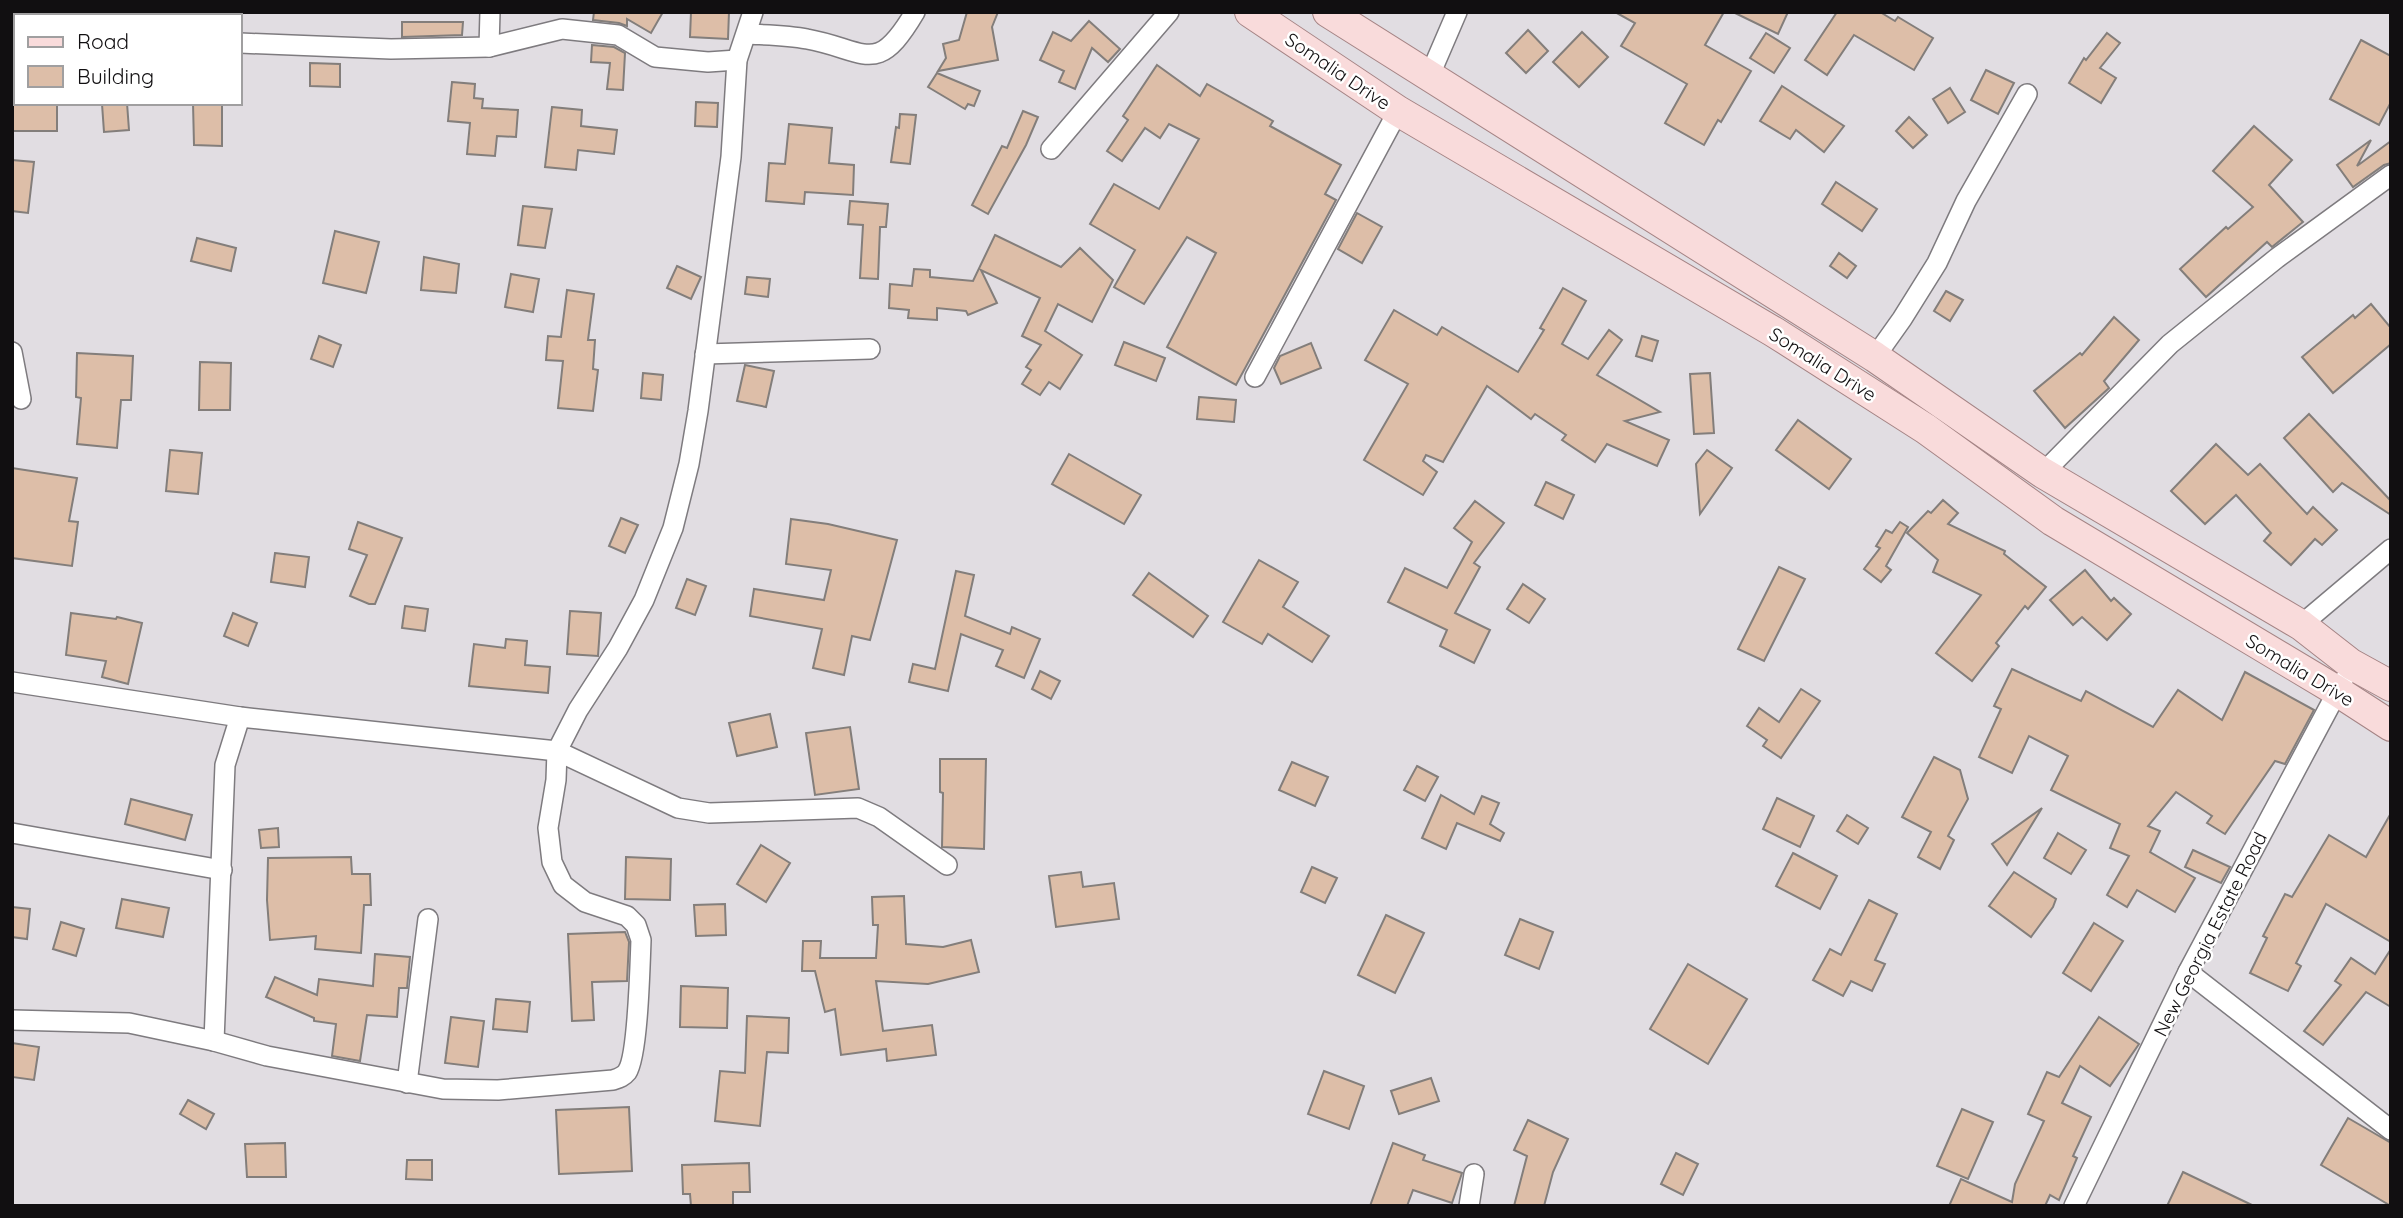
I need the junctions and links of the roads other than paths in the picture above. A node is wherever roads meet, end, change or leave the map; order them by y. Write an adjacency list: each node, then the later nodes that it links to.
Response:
1 (490, 12): 10 (street)
2 (753, 12): 8 (street)
3 (915, 12): 8 (street)
4 (1169, 12): 15 (street)
5 (1250, 12): 14 (main road, Somalia Drive)
6 (1328, 12): 12 (main road, Somalia Drive)
7 (1457, 12): 12 (street)
8 (747, 34): 11 (street)
9 (242, 43): 10 (street)
10 (489, 47): 11 (street)
11 (737, 60): 19 (street)
12 (1429, 77): 20 (main road, Somalia Drive)
13 (2027, 94): 20 (street)
14 (1398, 111): 21 (street); 29 (main road, Somalia Drive)
15 (1051, 149)
16 (2391, 175): 23 (street)
17 (870, 349): 19 (street)
18 (12, 352): 22 (street)
19 (705, 354): 32 (street)
20 (1875, 357): 23 (main road, Somalia Drive)
21 (1255, 377)
22 (21, 399)
23 (2043, 473): 25 (main road, Somalia Drive)
24 (2391, 549): 25 (street)
25 (2301, 625): 26 (main road, Somalia Drive)
26 (2351, 664): 28 (main road, Somalia Drive); 29 (street, New Georgia Estate Road)
27 (12, 682): 30 (street)
28 (2391, 687)
29 (2337, 691): 31 (main road, Somalia Drive); 37 (street, New Georgia Estate Road)
30 (240, 717): 32 (street); 35 (street)
31 (2391, 726)
32 (558, 751): 34 (street); 40 (street)
33 (12, 834): 35 (street)
34 (947, 864)
35 (222, 870): 39 (street)
36 (428, 919): 40 (street)
37 (2188, 972): 41 (street); 44 (street, New Georgia Estate Road)
38 (12, 1020): 39 (street)
39 (214, 1041): 40 (street)
40 (407, 1083)
41 (2391, 1130)
42 (1474, 1174): 43 (street)
43 (1469, 1206)
44 (2074, 1206)

